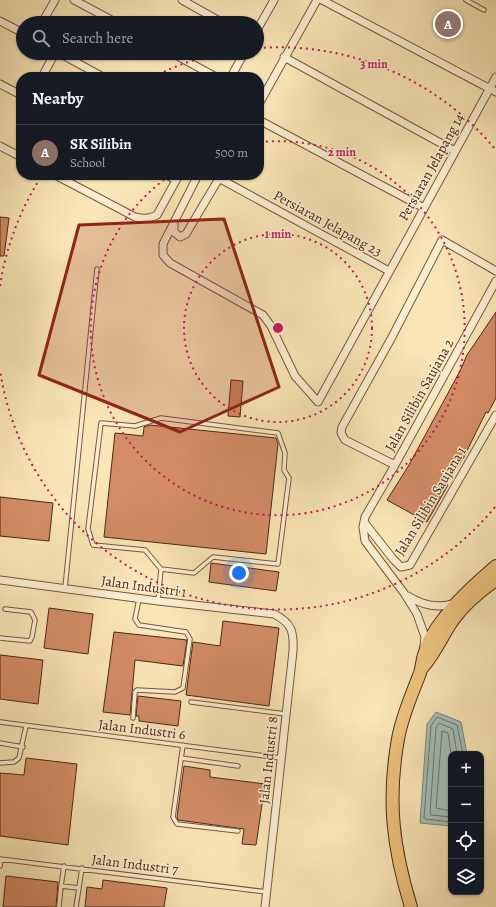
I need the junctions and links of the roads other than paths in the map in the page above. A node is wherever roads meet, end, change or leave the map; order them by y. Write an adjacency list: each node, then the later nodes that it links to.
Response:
1 (55, 0): 9 (street)
2 (74, 0): 10 (street)
3 (182, 0): 11 (street)
4 (274, 0): 12 (street)
5 (317, 0): 15 (street)
6 (322, 0): 26 (street)
7 (466, 0): 8 (lane)
8 (484, 10)
9 (46, 16)
10 (104, 16)
11 (211, 16)
12 (264, 18)
13 (0, 21): 14 (street)
14 (16, 30)
15 (284, 57): 28 (street); 31 (street)
16 (51, 60): 20 (street)
17 (72, 60): 21 (street)
18 (185, 60): 22 (street)
19 (240, 60): 23 (street)
20 (45, 72)
21 (94, 72)
22 (207, 72)
23 (234, 72)
24 (496, 77): 26 (street, Persiaran Jelapang 14)
25 (0, 84): 27 (street)
26 (493, 90): 31 (street, Persiaran Jelapang 14)
27 (16, 92)
28 (264, 95)
29 (264, 123): 38 (street)
30 (0, 146): 32 (street)
31 (455, 151): 38 (street, Persiaran Jelapang 14)
32 (16, 154)
33 (65, 180): 34 (street)
34 (175, 180)
35 (195, 180): 39 (street)
36 (216, 180): 39 (street)
37 (225, 180): 41 (street, Persiaran Jelapang 23)
38 (424, 208): 41 (street, Persiaran Jelapang 14)
39 (174, 221): 41 (street, Persiaran Jelapang 14)
40 (97, 268): 51 (lane)
41 (389, 271)
42 (496, 271): 45 (street)
43 (496, 281): 45 (street, Jalan Silibin Saujana 2)
44 (496, 415): 46 (street, Jalan Silibin Saujana 1)
45 (396, 465): 46 (street, Jalan Silibin Saujana 2)
46 (364, 522): 52 (street)
47 (496, 566): 55 (highway)
48 (160, 569): 48 (lane); 54 (lane)
49 (0, 580): 51 (street, Jalan Industri 1)
50 (496, 580): 60 (highway)
51 (65, 588): 53 (street, Jalan Industri 1)
52 (404, 593): 55 (street); 59 (street)
53 (139, 599): 54 (street, Jalan Industri 1); 63 (lane)
54 (158, 601): 57 (street, Jalan Industri 1)
55 (456, 603): 59 (highway)
56 (5, 609): 58 (lane)
57 (283, 619): 62 (street, Jalan Industri 8)
58 (0, 638)
59 (424, 654): 60 (highway)
60 (421, 670): 84 (highway)
61 (192, 702): 62 (lane)
62 (286, 714): 70 (street, Jalan Industri 8)
63 (133, 718)
64 (0, 722): 65 (lane, Jalan Industri 6)
65 (26, 726): 67 (lane, Jalan Industri 6); 68 (lane)
66 (0, 744): 68 (lane)
67 (183, 745): 69 (lane); 70 (lane, Jalan Industri 6)
68 (23, 747): 71 (lane)
69 (181, 758): 72 (lane); 73 (lane)
70 (281, 758): 80 (street, Jalan Industri 8)
71 (0, 763)
72 (238, 766)
73 (238, 831)
74 (0, 859): 75 (lane); 76 (lane, Jalan Industri 7)
75 (0, 866)
76 (64, 866): 77 (lane, Jalan Industri 7); 78 (lane)
77 (82, 868): 79 (lane); 80 (lane, Jalan Industri 7)
78 (61, 886): 79 (lane); 81 (lane)
79 (79, 888): 82 (lane)
80 (267, 892): 83 (street, Jalan Industri 8)
81 (59, 907)
82 (76, 907)
83 (265, 907)
84 (411, 907)

